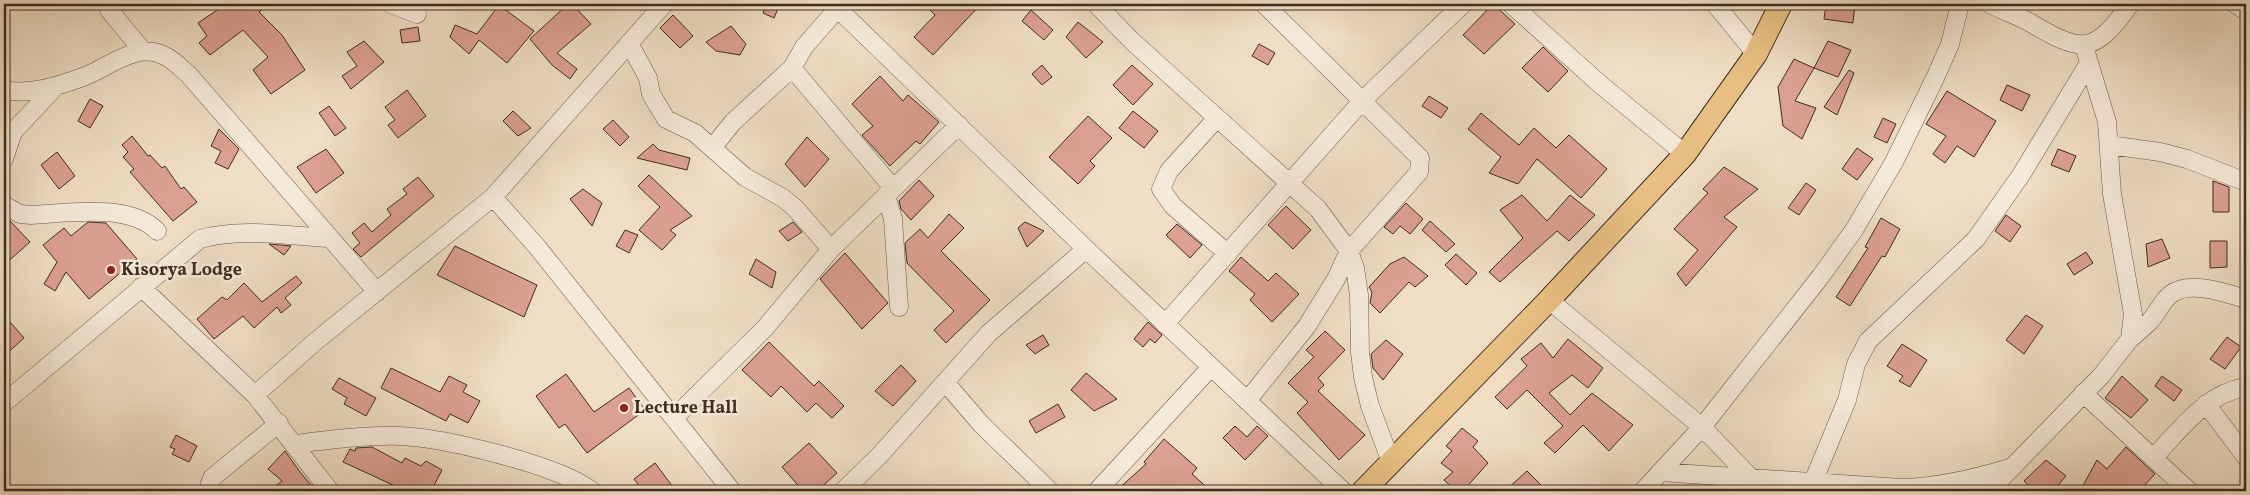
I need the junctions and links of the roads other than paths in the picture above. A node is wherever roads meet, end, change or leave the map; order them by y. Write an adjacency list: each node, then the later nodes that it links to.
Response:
1 (391, 4): 16 (street)
2 (664, 4): 17 (street)
3 (1096, 4): 26 (street)
4 (1264, 4): 25 (street)
5 (1511, 4): 32 (street)
6 (1715, 4): 20 (street)
7 (1781, 4): 20 (main road)
8 (1960, 4): 61 (street)
9 (1990, 4): 18 (street)
10 (2130, 4): 18 (street)
11 (2235, 4): 15 (street)
12 (835, 6): 22 (street); 28 (street)
13 (1459, 6): 25 (street)
14 (109, 10): 19 (street)
15 (2246, 11)
16 (417, 14)
17 (629, 43): 30 (street); 36 (street)
18 (2084, 46): 21 (street)
19 (143, 51): 23 (street); 39 (street)
20 (1756, 54): 32 (main road)
21 (2089, 63): 29 (street); 69 (street)
22 (792, 68): 30 (street); 35 (street)
23 (56, 86): 24 (street); 31 (street)
24 (4, 90)
25 (1363, 100): 34 (street); 42 (street)
26 (1217, 118): 34 (street); 43 (street)
27 (4, 122): 31 (street)
28 (959, 125): 35 (street); 41 (street)
29 (2109, 145): 33 (street); 50 (street)
30 (713, 147): 40 (street)
31 (6, 154)
32 (1684, 154): 47 (main road)
33 (2246, 182)
34 (1290, 184): 42 (street); 43 (street)
35 (889, 192): 40 (street); 48 (street)
36 (493, 197): 45 (street); 59 (street)
37 (4, 205): 38 (street)
38 (157, 231)
39 (329, 238): 44 (street); 45 (street)
40 (831, 249): 59 (street)
41 (1086, 249): 49 (street); 52 (street)
42 (1349, 251): 56 (street); 65 (street)
43 (1228, 254): 49 (street)
44 (141, 287): 55 (street); 57 (street)
45 (377, 292): 55 (street)
46 (2246, 299): 50 (street)
47 (1549, 300): 61 (street); 65 (main road)
48 (899, 307)
49 (1165, 324): 51 (street)
50 (2130, 339): 54 (street)
51 (1212, 367): 56 (street); 76 (street)
52 (945, 382): 74 (street); 75 (street)
53 (2246, 387): 58 (street)
54 (2083, 393): 64 (street); 66 (street)
55 (255, 395): 60 (street)
56 (1247, 401): 77 (street)
57 (4, 403)
58 (2206, 404): 63 (street); 64 (street)
59 (674, 418): 73 (street)
60 (278, 423): 62 (street); 70 (street)
61 (1702, 427): 67 (street); 68 (street)
62 (294, 444): 71 (street); 72 (street)
63 (2246, 457)
64 (2153, 458): 82 (street)
65 (1391, 462): 78 (main road)
66 (2010, 467): 69 (street); 81 (street)
67 (1660, 472): 68 (street); 79 (street)
68 (1749, 476): 69 (street); 80 (street)
69 (1814, 482)
70 (211, 491)
71 (330, 491)
72 (592, 491)
73 (732, 491)
74 (844, 491)
75 (1050, 491)
76 (1097, 491)
77 (1343, 491)
78 (1363, 491)
79 (1643, 491)
80 (1768, 491)
81 (1989, 491)
82 (2189, 491)

